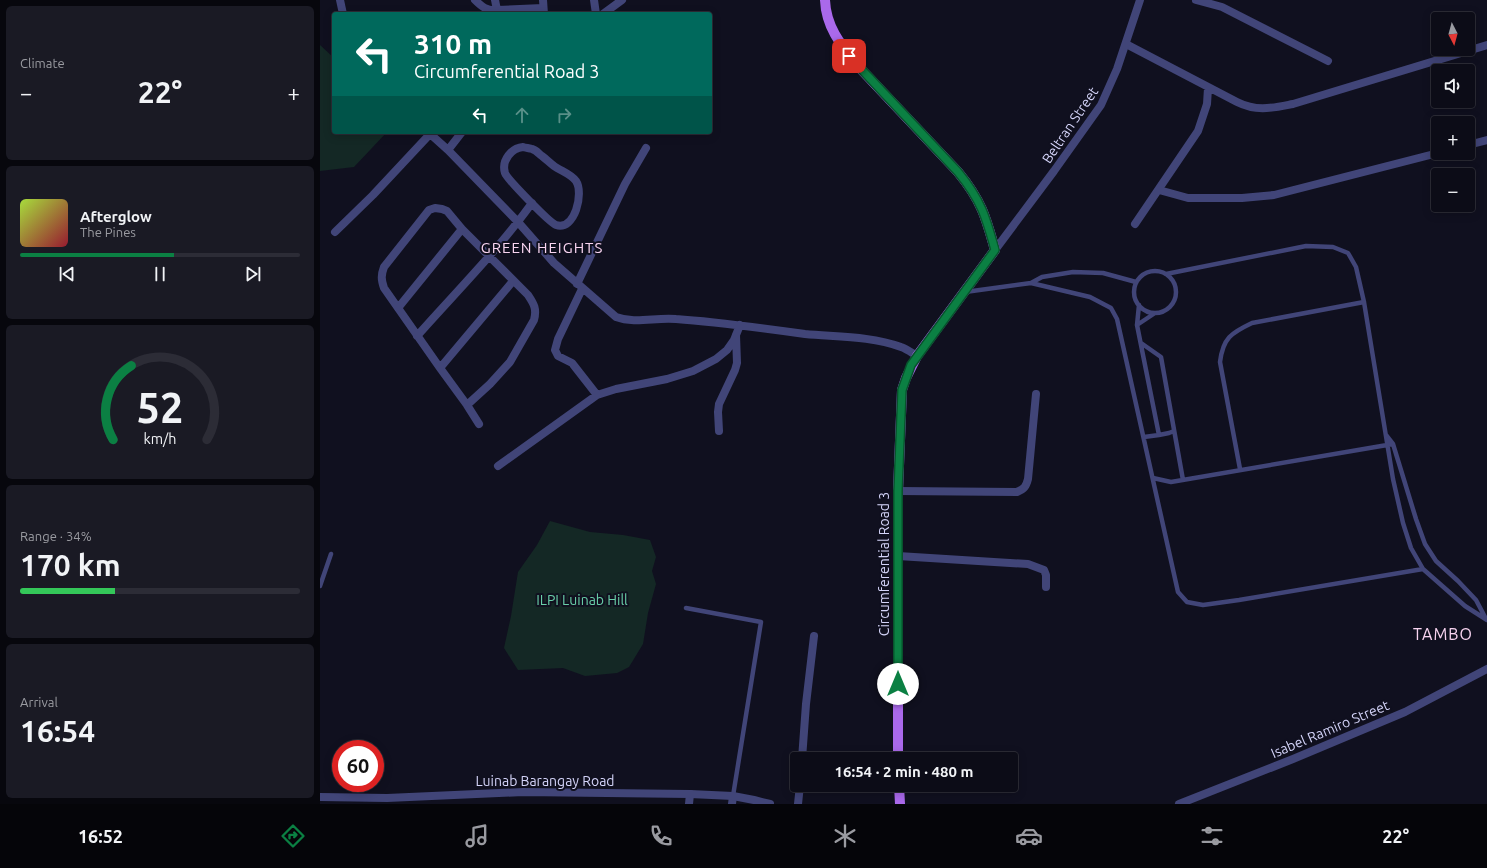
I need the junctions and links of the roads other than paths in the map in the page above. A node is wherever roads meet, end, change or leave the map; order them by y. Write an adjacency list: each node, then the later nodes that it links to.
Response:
1 (340, 0): 11 (street)
2 (475, 0): 10 (street)
3 (495, 0): 10 (street)
4 (594, 0): 12 (street)
5 (622, 0): 13 (street)
6 (825, 0): 32 (main road)
7 (1140, 0): 14 (street, Beltran Street)
8 (1196, 0): 16 (street)
9 (543, 7): 10 (street)
10 (497, 10)
11 (343, 12)
12 (596, 12)
13 (606, 12)
14 (1126, 44): 17 (street); 32 (street, Beltran Street)
15 (1487, 45): 17 (street)
16 (1328, 61)
17 (1208, 88): 26 (street)
18 (428, 134): 31 (street)
19 (430, 134): 24 (street)
20 (460, 134): 24 (street)
21 (1487, 140): 22 (street)
22 (1475, 143)
23 (646, 148): 38 (street)
24 (448, 150): 28 (street)
25 (1431, 155): 26 (street)
26 (1159, 190): 29 (street)
27 (532, 203): 27 (street); 28 (street)
28 (518, 222): 33 (street); 38 (street)
29 (1135, 224)
30 (462, 229): 33 (street); 42 (street); 42 (street)
31 (336, 232)
32 (995, 250): 39 (main road, Circumferential Road 3)
33 (490, 255): 35 (street); 47 (street)
34 (1166, 274): 36 (lane); 40 (lane); 43 (lane)
35 (513, 281): 50 (street); 53 (street)
36 (1136, 282): 37 (lane); 41 (lane)
37 (1031, 283): 39 (lane); 59 (lane)
38 (580, 286): 44 (street); 51 (street)
39 (963, 293): 49 (main road, Circumferential Road 3)
40 (1364, 302): 58 (lane); 63 (lane)
41 (1139, 305): 43 (lane); 45 (lane)
42 (398, 308): 47 (street)
43 (1155, 313): 45 (lane)
44 (740, 325): 46 (street); 49 (street)
45 (1137, 325): 48 (lane)
46 (736, 334): 51 (street); 55 (street)
47 (417, 336): 50 (street)
48 (1141, 343): 56 (lane); 57 (lane)
49 (917, 356): 66 (main road, Circumferential Road 3)
50 (440, 368): 53 (street)
51 (597, 394): 62 (street)
52 (1036, 394): 66 (street)
53 (467, 405): 54 (street)
54 (479, 424)
55 (719, 431)
56 (1174, 431): 57 (lane); 65 (lane)
57 (1159, 435): 59 (lane)
58 (1386, 435): 60 (lane); 61 (lane)
59 (1144, 437): 64 (lane)
60 (1387, 444): 61 (lane); 63 (lane); 69 (lane)
61 (1393, 444): 73 (lane)
62 (498, 466)
63 (1240, 469): 65 (lane)
64 (1153, 478): 65 (lane); 69 (lane)
65 (1183, 480)
66 (898, 491): 68 (main road, Circumferential Road 3)
67 (331, 554): 70 (lane)
68 (898, 556): 71 (street); 77 (main road, Circumferential Road 3)
69 (1423, 569): 73 (lane)
70 (320, 586)
71 (1046, 587)
72 (686, 608): 82 (lane)
73 (1487, 619)
74 (814, 636): 76 (street)
75 (1487, 669): 87 (street, Isabel Ramiro Street)
76 (803, 752)
77 (898, 752)
78 (799, 792): 85 (street)
79 (899, 792): 86 (main road)
80 (690, 794): 81 (street, Luinab Barangay Road); 82 (street, Luinab Barangay Road); 83 (street)
81 (320, 798)
82 (733, 800): 84 (street, Luinab Barangay Road)
83 (689, 804)
84 (770, 804)
85 (798, 804)
86 (900, 804)
87 (1179, 804)

